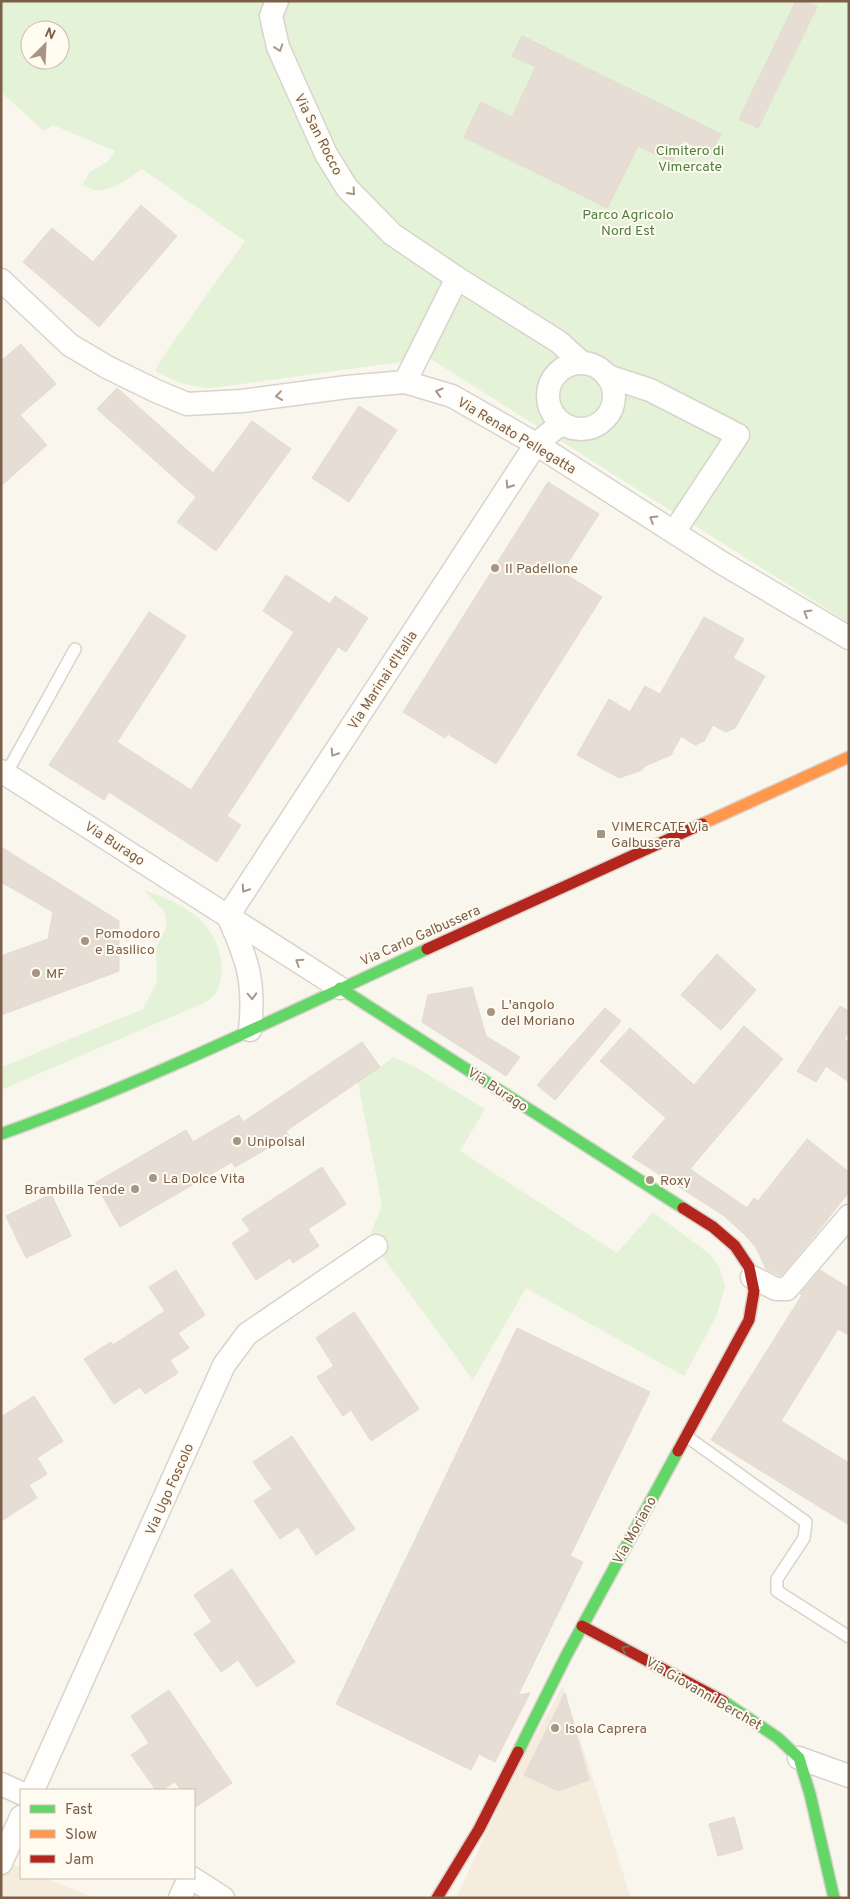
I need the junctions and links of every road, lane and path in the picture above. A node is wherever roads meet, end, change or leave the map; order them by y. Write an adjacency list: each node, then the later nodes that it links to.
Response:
1 (277, 1): 2 (street, Via San Rocco, one-way to 2)
2 (457, 278): 4 (street, Via San Rocco); 6 (street)
3 (1, 280): 6 (street, Via Renato Pellegatta, one-way to 3)
4 (582, 363): 5 (street); 7 (street)
5 (607, 376): 7 (street); 9 (street)
6 (405, 382): 8 (street, Via Renato Pellegatta, one-way to 6)
7 (562, 423): 8 (street, Via Marinai d'Italia)
8 (536, 444): 9 (street, Via Renato Pellegatta, one-way to 8); 14 (street, Via Marinai d'Italia, one-way to 14)
9 (674, 532): 10 (street, Via Renato Pellegatta, one-way to 9)
10 (849, 638)
11 (76, 650): 13 (lane)
12 (849, 757): 15 (street, Via Carlo Galbussera)
13 (4, 772): 14 (street, Via Burago)
14 (228, 916): 15 (street, Via Burago, one-way to 14); 16 (street, one-way to 16)
15 (340, 988): 16 (street, Via Carlo Galbussera); 20 (street, Via Burago)
16 (250, 1030): 17 (street, Via Carlo Galbussera)
17 (1, 1134)
18 (849, 1216): 20 (street)
19 (376, 1246): 28 (street, Via Ugo Foscolo)
20 (752, 1277): 21 (street, Via Moriano)
21 (686, 1436): 22 (street, Via Moriano); 23 (lane)
22 (582, 1626): 25 (street, Via Giovanni Berchet, one-way to 22); 36 (street, Via Moriano)
23 (849, 1637)
24 (739, 1726): 25 (street)
25 (799, 1758): 26 (street, Via Giovanni Berchet); 37 (street)
26 (849, 1776)
27 (1, 1784): 29 (street)
28 (33, 1789)
29 (20, 1793)
30 (20, 1819): 31 (street)
31 (1, 1863)
32 (190, 1879): 34 (street)
33 (193, 1879): 35 (street)
34 (180, 1898)
35 (223, 1898)
36 (437, 1898)
37 (834, 1898)

